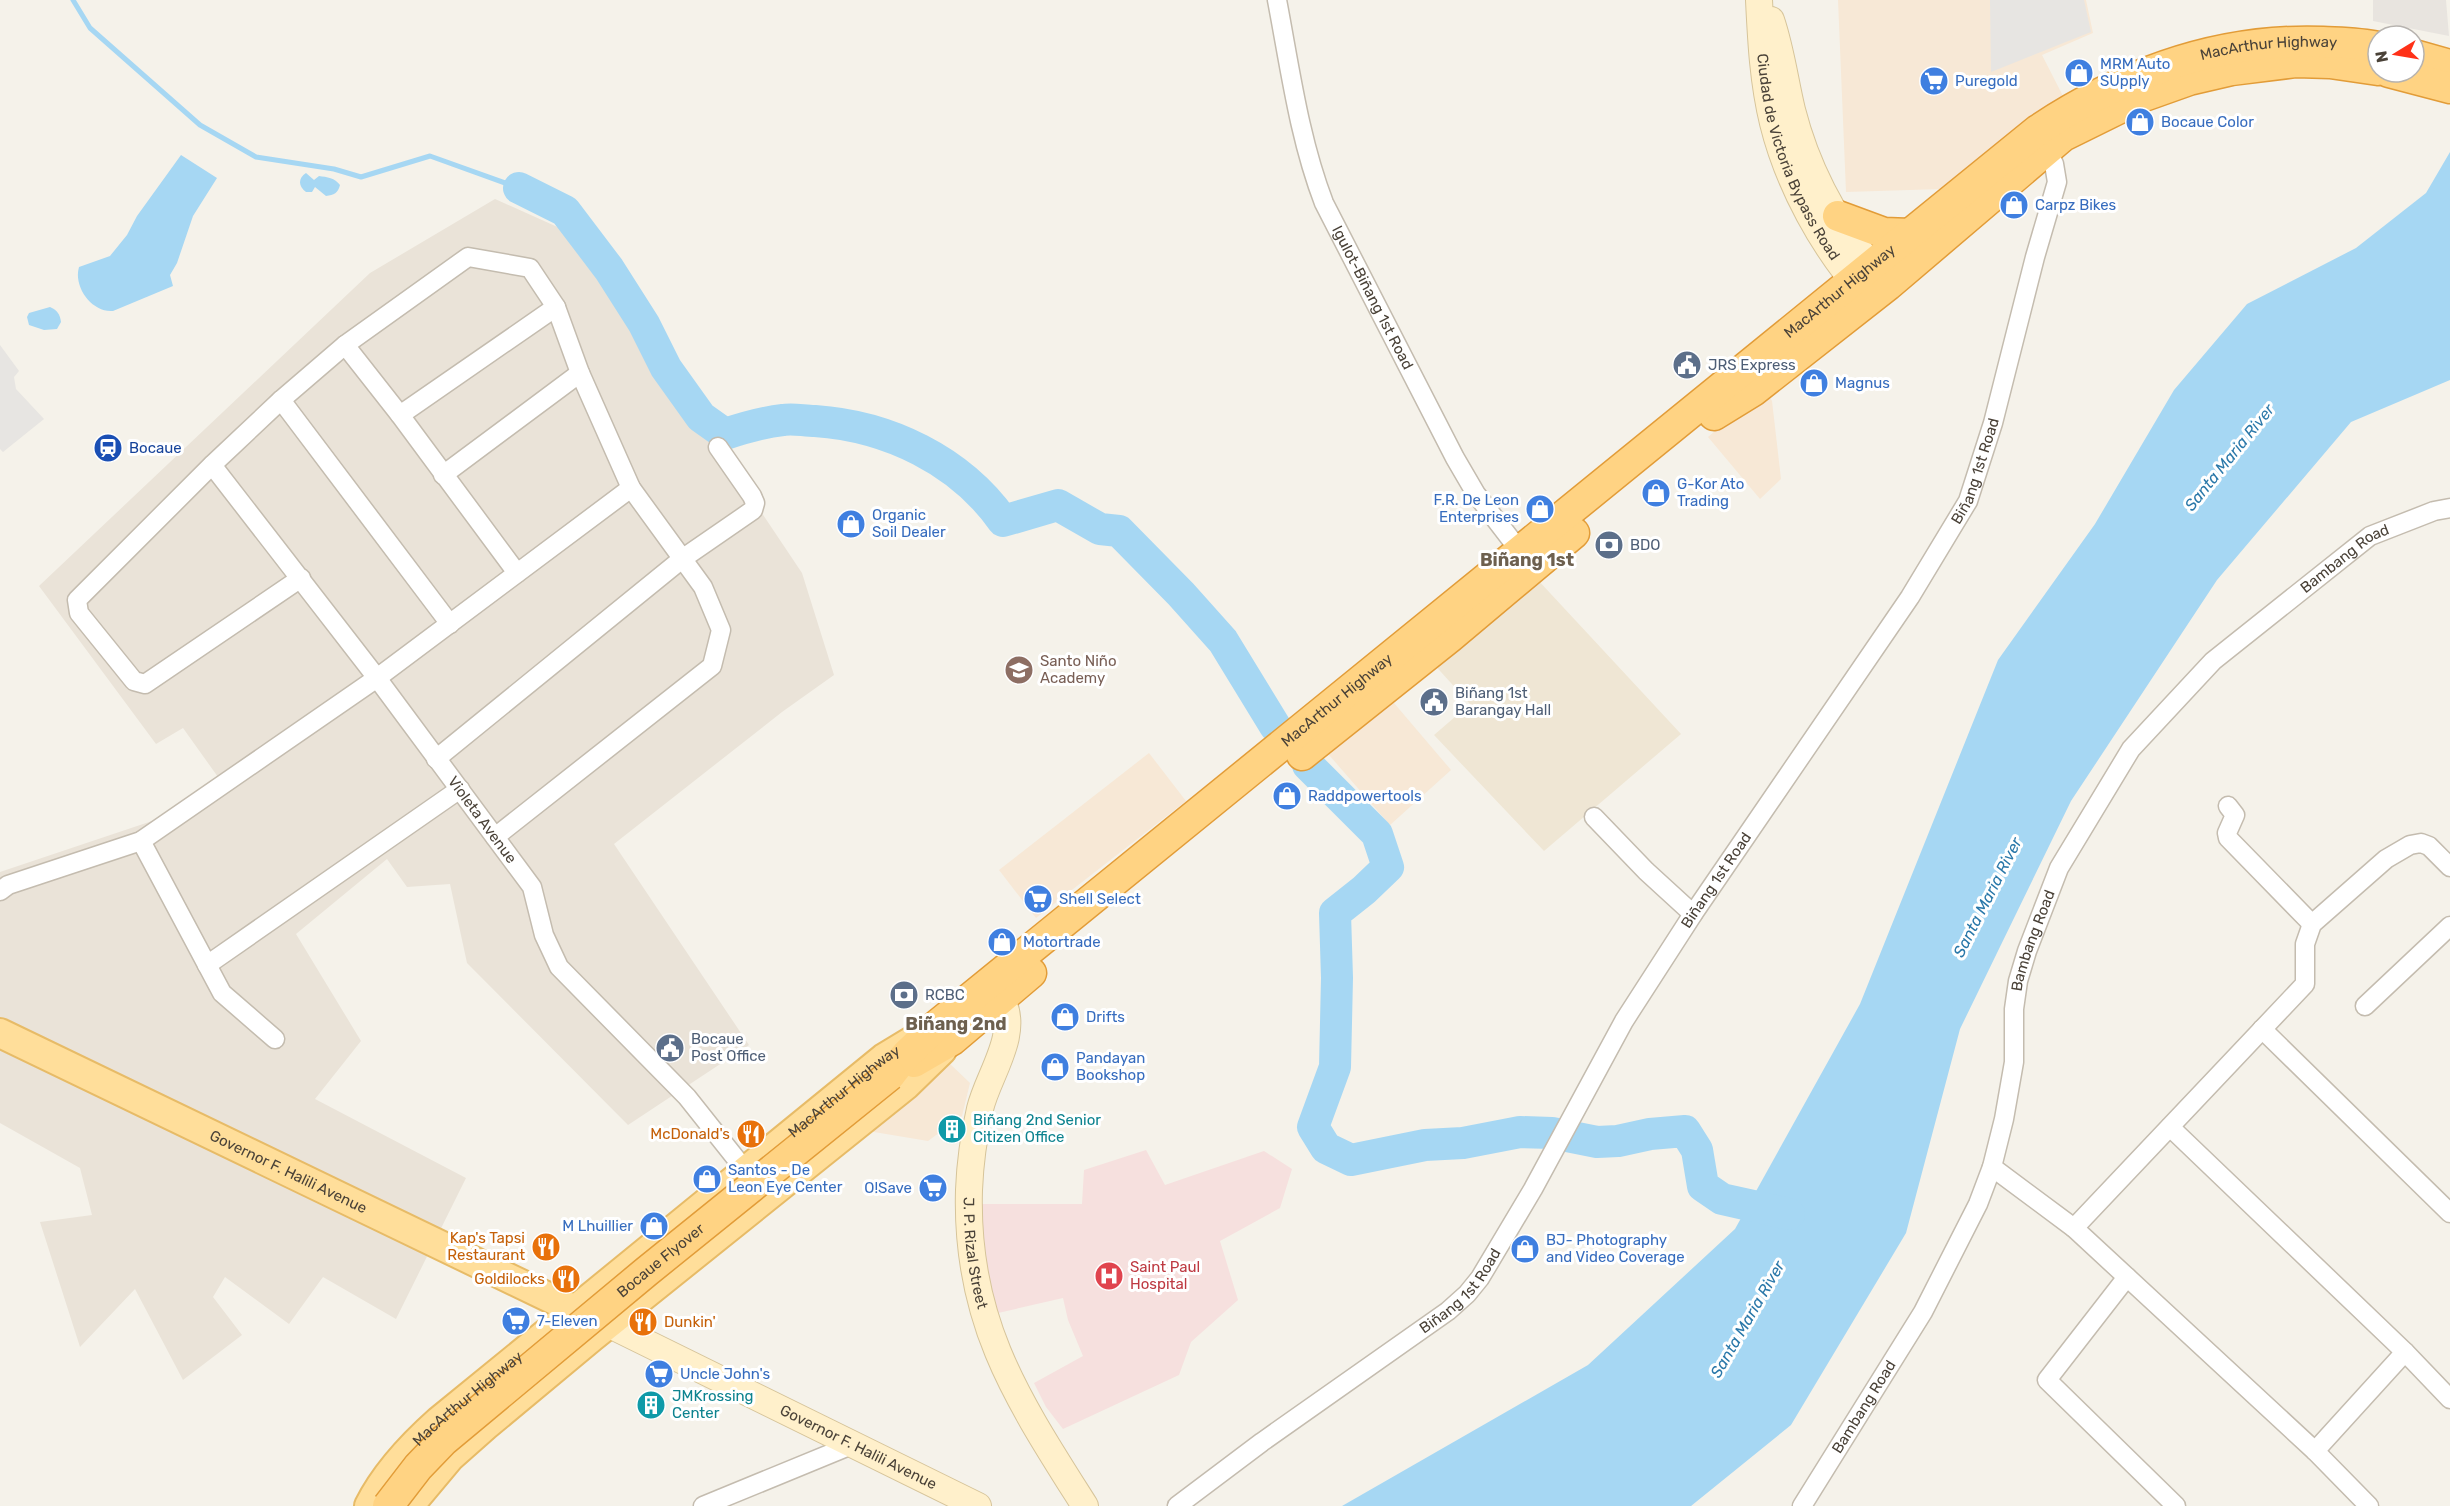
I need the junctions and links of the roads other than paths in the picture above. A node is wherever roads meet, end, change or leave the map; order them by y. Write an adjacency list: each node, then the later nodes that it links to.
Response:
1 (1277, 0): 25 (street, Igulot-Biñang 1st Road)
2 (1759, 0): 13 (main road, Ciudad de Victoria Bypass Road)
3 (1764, 0): 11 (main road, Ciudad de Victoria Bypass Road)
4 (2366, 45): 10 (highway, MacArthur Highway)
5 (2450, 65): 7 (highway, MacArthur Highway)
6 (2366, 66): 10 (highway, MacArthur Highway)
7 (2426, 66)
8 (2426, 79): 9 (highway, MacArthur Highway)
9 (2450, 88)
10 (2042, 138): 12 (highway, MacArthur Highway); 13 (highway, MacArthur Highway); 38 (street, Biñang 1st Road)
11 (1838, 216): 12 (highway); 13 (main road, Ciudad de Victoria Bypass Road)
12 (1911, 234): 13 (highway, MacArthur Highway)
13 (1870, 283): 25 (highway, MacArthur Highway)
14 (556, 307): 15 (street); 16 (street); 18 (street)
15 (345, 345): 17 (street); 18 (street)
16 (580, 373): 21 (street); 22 (street)
17 (281, 400): 20 (street); 28 (street)
18 (400, 415): 21 (street)
19 (718, 447): 24 (street)
20 (212, 465): 27 (street, Violeta Avenue); 27 (street)
21 (443, 475): 26 (street)
22 (631, 488): 24 (street); 26 (street)
23 (2450, 508): 49 (street, Bambang Road)
24 (682, 559): 30 (street); 34 (street)
25 (1526, 560): 42 (highway, MacArthur Highway)
26 (517, 573): 28 (street)
27 (301, 578): 29 (street, Violeta Avenue)
28 (450, 624): 29 (street)
29 (377, 678): 30 (street, Violeta Avenue); 35 (street)
30 (436, 759): 31 (street, Violeta Avenue)
31 (460, 789): 34 (street, Violeta Avenue); 41 (street)
32 (2228, 806): 39 (street)
33 (1594, 817): 38 (street)
34 (495, 837): 50 (street, Violeta Avenue)
35 (141, 841): 37 (street); 41 (street)
36 (2450, 867): 39 (street)
37 (0, 891)
38 (1693, 914): 66 (street, Biñang 1st Road)
39 (2312, 924): 44 (street)
40 (2450, 926): 43 (street)
41 (207, 965): 47 (street)
42 (995, 992): 46 (highway, MacArthur Highway); 65 (main road, J. P. Rizal Street)
43 (2365, 1006)
44 (2262, 1029): 48 (street); 51 (street)
45 (0, 1033): 54 (main road, Governor F. Halili Avenue)
46 (944, 1033): 50 (main road, MacArthur Highway); 55 (main road, MacArthur Highway); 61 (highway, Bocaue Flyover, bridge)
47 (275, 1039)
48 (2170, 1127): 52 (street); 56 (street)
49 (1992, 1167): 52 (street); 67 (street, Bambang Road)
50 (746, 1170): 54 (main road, MacArthur Highway)
51 (2450, 1213)
52 (2074, 1228): 53 (street)
53 (2127, 1277): 59 (street); 68 (street)
54 (575, 1310): 60 (main road, MacArthur Highway)
55 (608, 1324): 58 (main road, Governor F. Halili Avenue); 62 (main road, MacArthur Highway)
56 (2405, 1352): 57 (street); 59 (street)
57 (2450, 1399)
58 (854, 1444): 63 (street); 64 (main road, Governor F. Halili Avenue)
59 (2315, 1452): 69 (street)
60 (369, 1506)
61 (388, 1506)
62 (409, 1506)
63 (703, 1506)
64 (978, 1506)
65 (1085, 1506)
66 (1177, 1506)
67 (1802, 1506)
68 (2176, 1506)
69 (2369, 1506)

